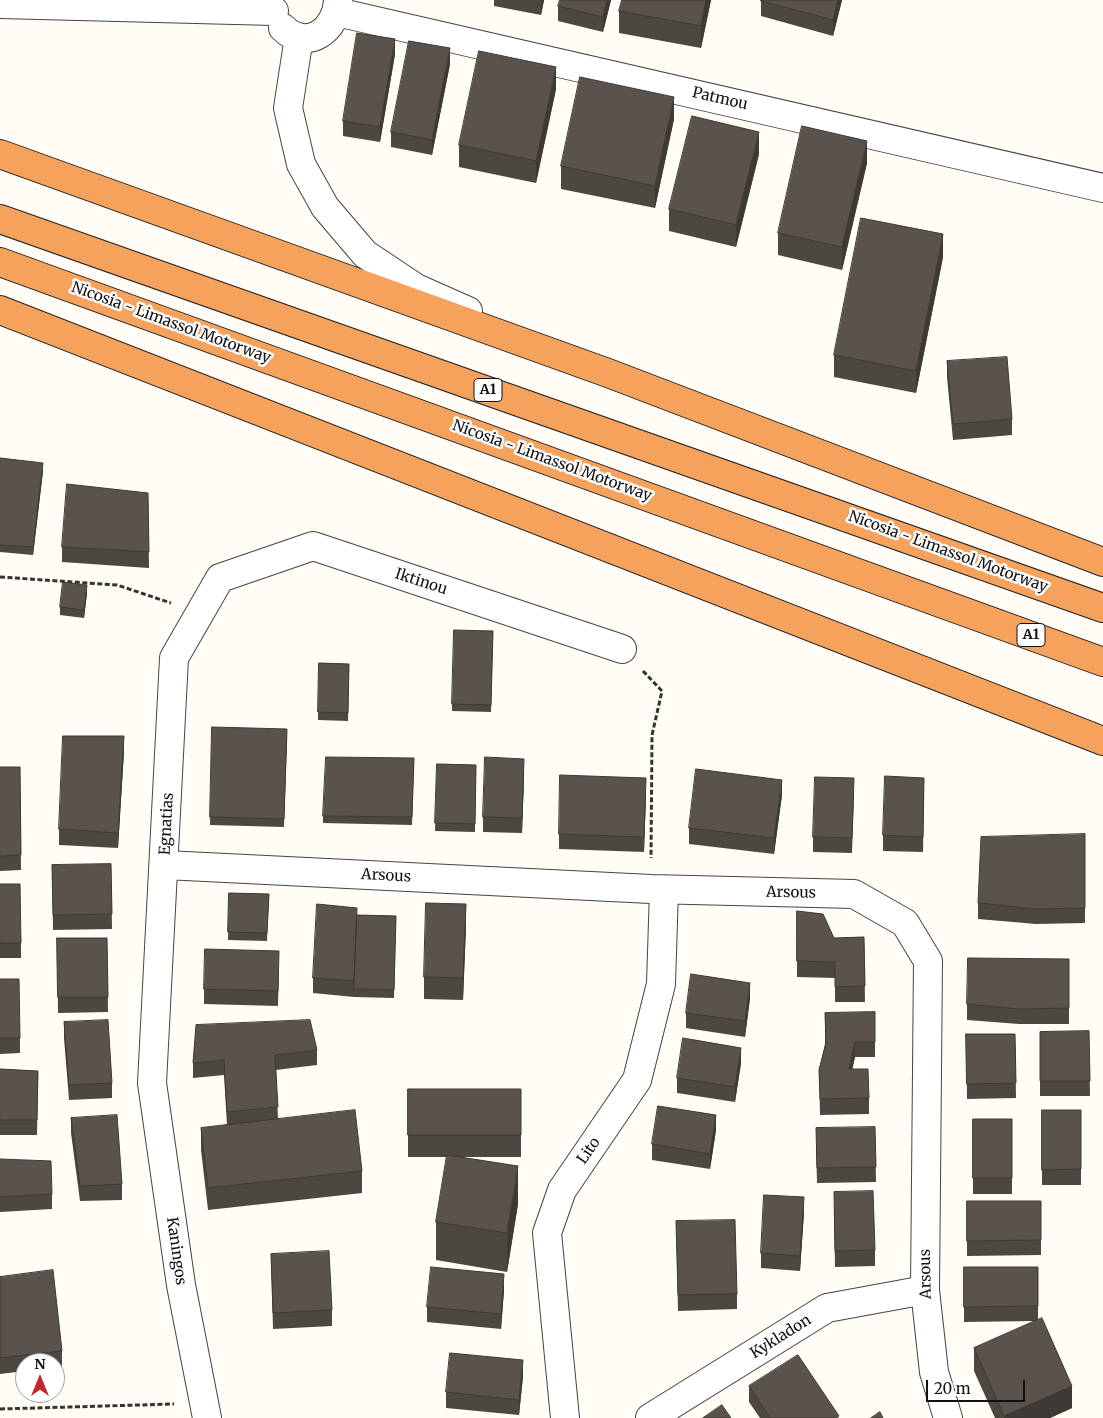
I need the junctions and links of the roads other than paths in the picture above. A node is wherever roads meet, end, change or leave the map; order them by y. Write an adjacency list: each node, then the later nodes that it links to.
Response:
1 (0, 4): 2 (street)
2 (274, 5): 4 (street)
3 (338, 6): 4 (street); 6 (street, Patmou)
4 (298, 37): 10 (street)
5 (0, 154): 10 (highway)
6 (1103, 188)
7 (0, 219): 13 (highway, Nicosia - Limassol Motorway / A1)
8 (0, 262): 15 (highway, Nicosia - Limassol Motorway / A1)
9 (0, 310): 16 (highway)
10 (608, 373): 11 (highway)
11 (1103, 562)
12 (220, 578): 14 (street, Iktinou); 17 (street, Egnatias)
13 (1103, 608)
14 (622, 649)
15 (1103, 662)
16 (1103, 741)
17 (165, 865): 18 (street, Arsous); 19 (street, Egnatias)
18 (658, 889): 20 (street, Arsous); 22 (street, Lito)
19 (152, 1083): 21 (street, Kaningos)
20 (925, 1290): 23 (street, Kykladon); 24 (street, Arsous)
21 (206, 1411)
22 (565, 1418)
23 (650, 1418)
24 (948, 1418)

